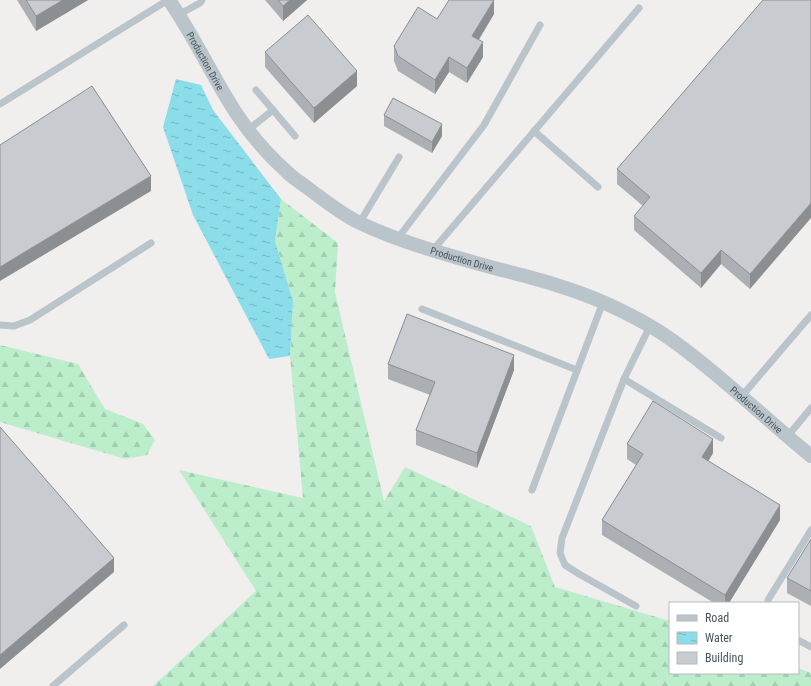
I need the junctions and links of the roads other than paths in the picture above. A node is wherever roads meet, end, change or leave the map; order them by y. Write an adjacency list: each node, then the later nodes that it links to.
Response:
1 (168, 0): 4 (street, Production Drive); 7 (lane)
2 (202, 0): 4 (lane)
3 (639, 8): 10 (lane)
4 (178, 15): 9 (street, Production Drive)
5 (540, 26): 15 (lane)
6 (256, 90): 8 (lane)
7 (0, 104)
8 (272, 110): 9 (lane); 11 (lane)
9 (248, 130): 14 (street, Production Drive)
10 (534, 131): 13 (lane); 17 (lane)
11 (294, 136)
12 (399, 157): 14 (lane)
13 (598, 187)
14 (360, 222): 15 (street, Production Drive)
15 (398, 238): 17 (street, Production Drive)
16 (151, 243): 21 (lane)
17 (433, 250): 18 (street, Production Drive)
18 (603, 302): 22 (street, Production Drive); 23 (lane)
19 (422, 309): 23 (lane)
20 (811, 315): 25 (lane)
21 (0, 325)
22 (650, 326): 24 (lane); 25 (street, Production Drive)
23 (577, 370): 30 (lane)
24 (624, 379): 28 (lane); 33 (lane)
25 (741, 398): 27 (street, Production Drive)
26 (811, 408): 27 (lane)
27 (787, 437): 29 (street, Production Drive)
28 (721, 438)
29 (811, 456)
30 (532, 490)
31 (811, 530): 32 (lane)
32 (768, 602)
33 (636, 606)
34 (124, 625): 37 (lane)
35 (799, 641): 36 (lane)
36 (811, 647)
37 (53, 686)

